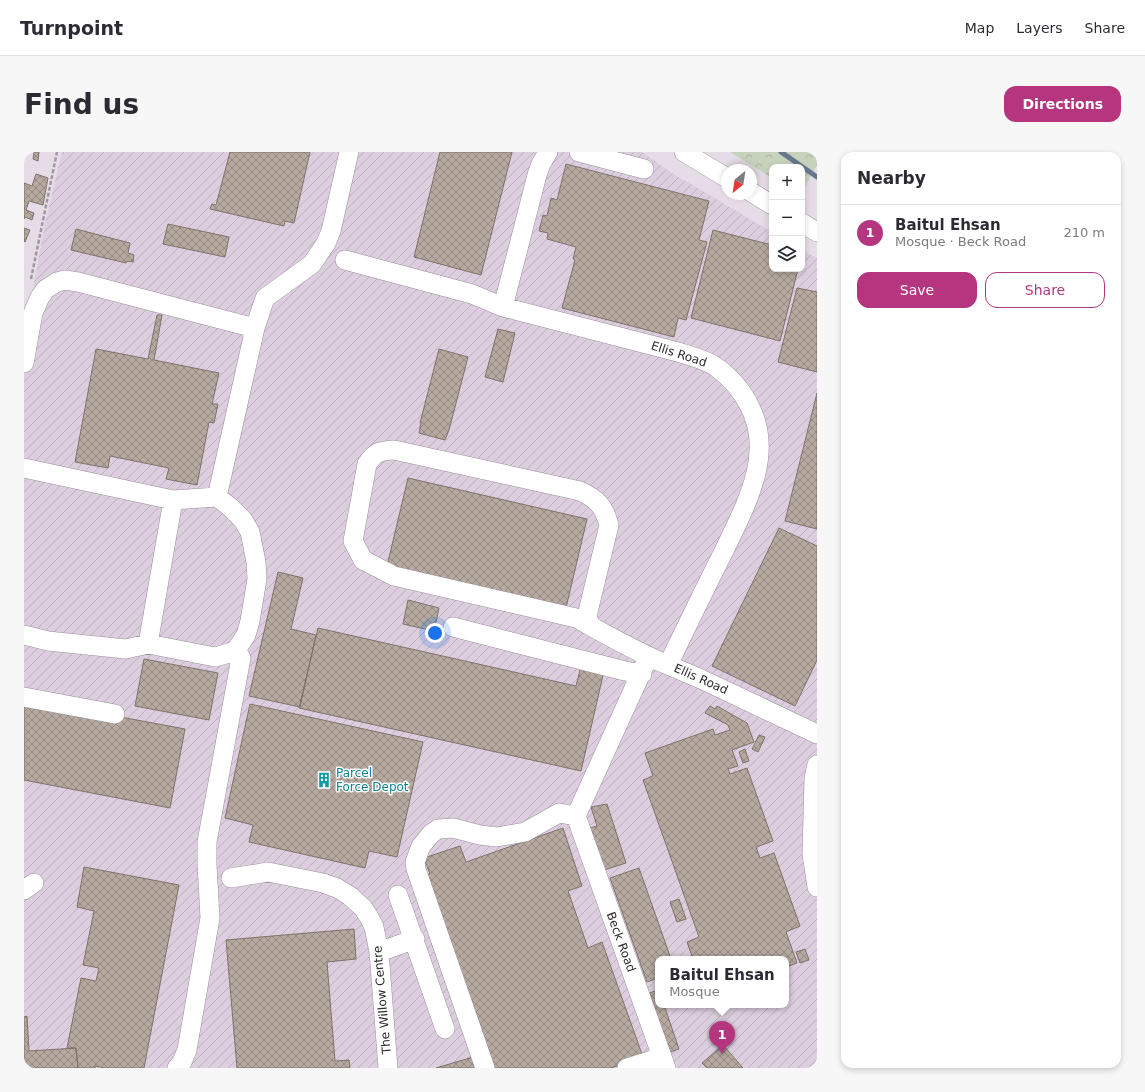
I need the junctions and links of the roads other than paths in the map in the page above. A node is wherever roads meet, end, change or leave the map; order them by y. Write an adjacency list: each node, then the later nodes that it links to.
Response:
1 (349, 152): 13 (street)
2 (548, 152): 12 (street)
3 (579, 152): 5 (street)
4 (684, 152): 6 (street)
5 (644, 169)
6 (721, 174)
7 (757, 196): 8 (street)
8 (769, 203)
9 (805, 225): 10 (street)
10 (817, 232)
11 (344, 260): 12 (street, Ellis Road)
12 (503, 307): 24 (street, Ellis Road)
13 (254, 328): 14 (street); 16 (street)
14 (24, 363)
15 (24, 468): 17 (street)
16 (217, 497): 17 (street); 22 (street)
17 (173, 500): 21 (street)
18 (453, 627): 23 (street)
19 (592, 627): 19 (street); 23 (street)
20 (24, 636): 21 (street)
21 (148, 644): 22 (street)
22 (236, 650): 38 (street)
23 (645, 665): 24 (street); 29 (street)
24 (668, 665): 27 (street, Ellis Road)
25 (24, 697): 26 (street)
26 (115, 714)
27 (817, 734)
28 (817, 765): 30 (street)
29 (576, 816): 37 (street, Beck Road); 40 (street)
30 (815, 854): 32 (street)
31 (230, 878): 35 (street, The Willow Centre)
32 (817, 887)
33 (398, 895): 34 (street)
34 (415, 939): 35 (street); 36 (street)
35 (379, 952): 39 (street, The Willow Centre)
36 (445, 1029)
37 (664, 1063): 41 (street)
38 (177, 1068)
39 (388, 1068)
40 (486, 1068)
41 (627, 1068)

